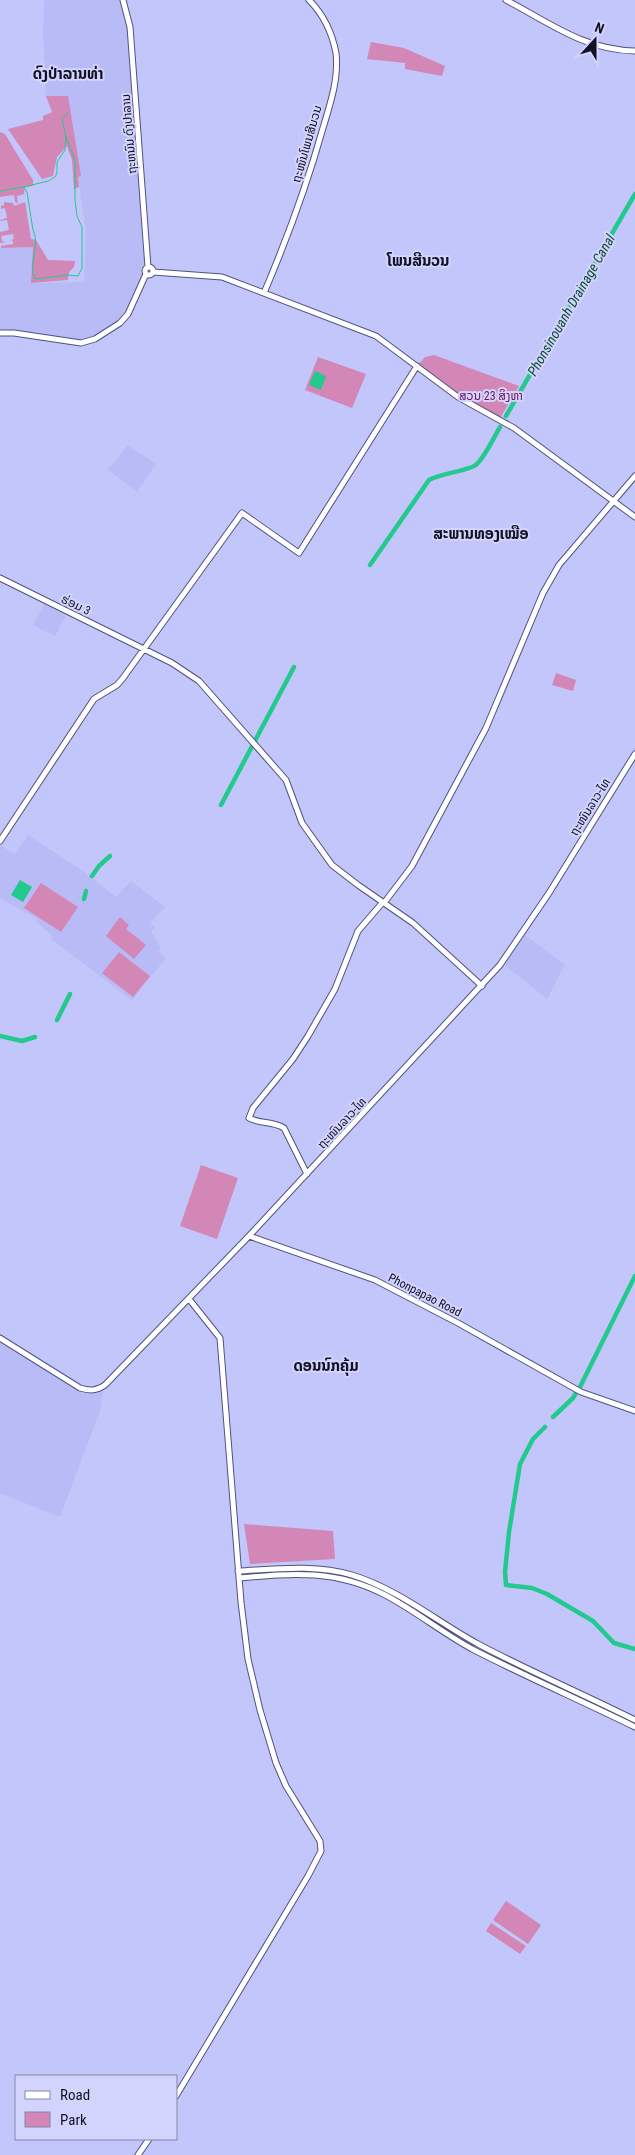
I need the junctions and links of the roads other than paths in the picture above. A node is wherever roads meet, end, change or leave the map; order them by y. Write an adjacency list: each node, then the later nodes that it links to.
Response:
1 (124, 0): 5 (street, ຖະຫນົນ ດົງປາລານ)
2 (309, 0): 8 (street, ຖະໜົນໂພນສີນວນ)
3 (506, 0): 4 (street)
4 (635, 51)
5 (148, 267): 6 (street); 7 (street)
6 (153, 272): 7 (street); 8 (street)
7 (146, 274): 9 (street)
8 (264, 293): 10 (street)
9 (0, 333)
10 (417, 366): 12 (street); 15 (street)
11 (635, 476): 12 (street)
12 (612, 502): 13 (street); 18 (street)
13 (635, 517)
14 (0, 578): 15 (street, ຮ່ອມ 3)
15 (144, 649): 17 (street); 18 (street, ຮ່ອມ 3)
16 (635, 754): 19 (street, ຖະໜົນລາວ-ໄທ)
17 (0, 841)
18 (384, 902): 19 (street, ຮ່ອມ 3); 20 (street)
19 (482, 986): 20 (street, ຖະໜົນລາວ-ໄທ)
20 (307, 1174): 21 (street, ຖະໜົນລາວ-ໄທ)
21 (249, 1236): 22 (street, ຖະໜົນລາວ-ໄທ); 24 (street, Phonpapao Road)
22 (189, 1299): 23 (street, ຖະໜົນລາວ-ໄທ); 25 (street)
23 (0, 1338)
24 (635, 1411)
25 (238, 1571): 26 (street); 27 (street)
26 (239, 1578): 28 (street); 29 (street)
27 (635, 1720)
28 (635, 1727)
29 (178, 2093)
30 (148, 2140): 31 (street)
31 (138, 2155)

